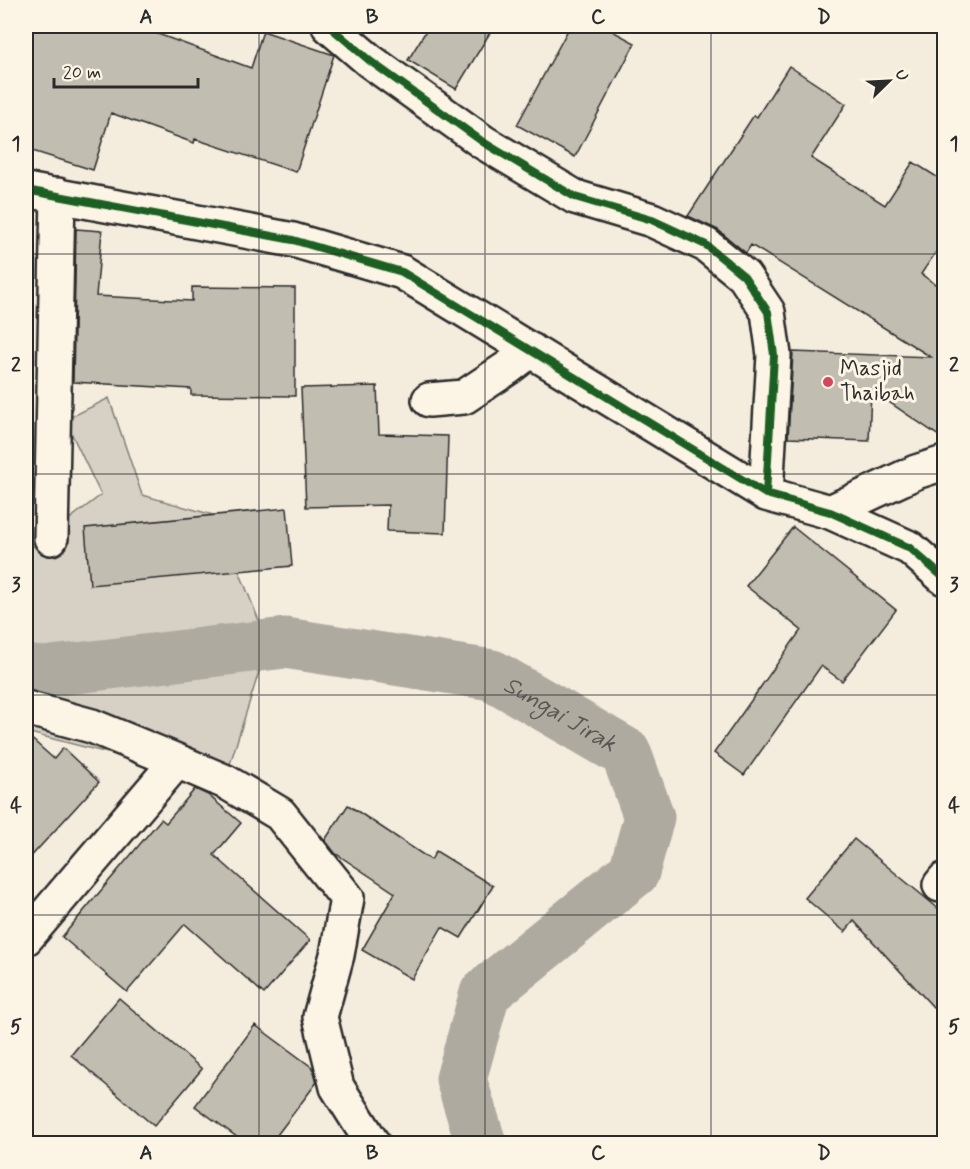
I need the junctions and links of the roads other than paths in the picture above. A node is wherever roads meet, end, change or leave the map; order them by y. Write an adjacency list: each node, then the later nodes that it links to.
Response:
1 (329, 26): 7 (street)
2 (26, 190): 3 (street)
3 (58, 195): 4 (street); 9 (street)
4 (531, 350): 5 (street); 7 (street)
5 (429, 400)
6 (945, 463): 8 (street)
7 (766, 494): 8 (street)
8 (830, 512): 10 (street)
9 (51, 538)
10 (945, 578)
11 (26, 708): 12 (street)
12 (177, 761): 13 (street); 14 (street)
13 (26, 938)
14 (373, 1143)

